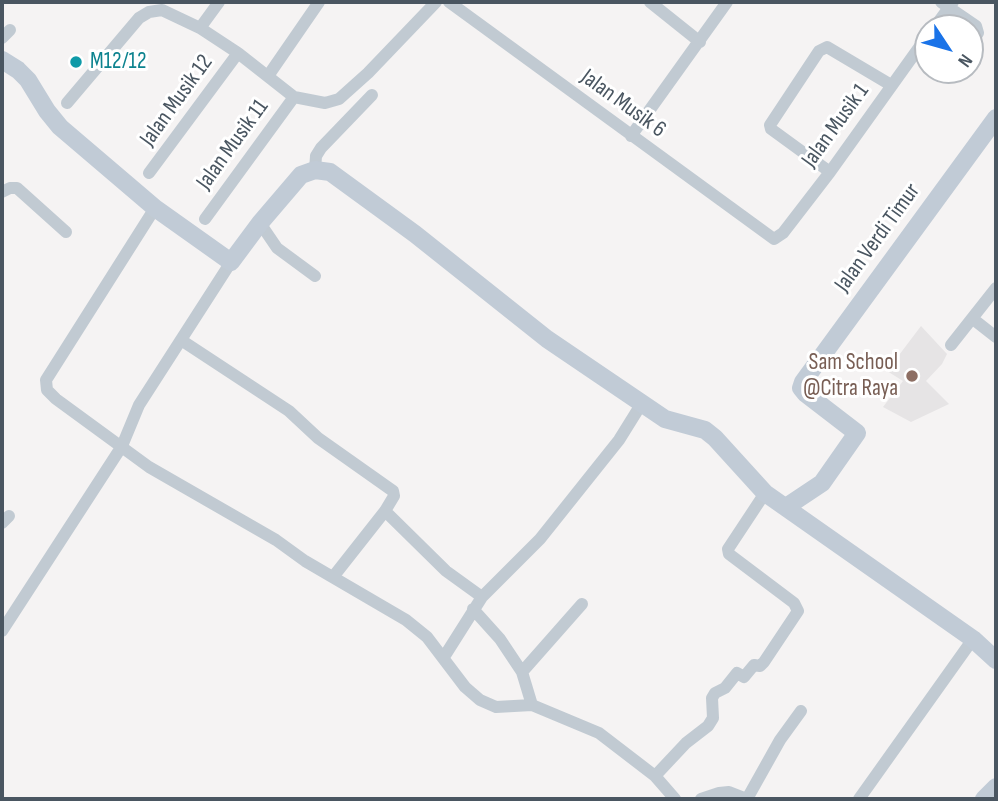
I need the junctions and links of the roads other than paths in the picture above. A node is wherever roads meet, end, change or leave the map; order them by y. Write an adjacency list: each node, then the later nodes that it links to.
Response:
1 (219, 2): 7 (street)
2 (319, 2): 12 (street)
3 (436, 2): 15 (street)
4 (449, 2): 18 (street, Jalan Musik 6)
5 (650, 2): 8 (street)
6 (727, 2): 8 (street)
7 (200, 28): 9 (street); 16 (street)
8 (700, 42): 18 (street)
9 (238, 53): 12 (street); 21 (street, Jalan Musik 12)
10 (914, 54): 13 (street, Jalan Musik 1)
11 (2, 60): 23 (street)
12 (268, 76): 15 (street)
13 (891, 85): 20 (street, Jalan Musik 1); 20 (street)
14 (372, 95): 19 (street)
15 (295, 97): 24 (street, Jalan Musik 11)
16 (67, 103)
17 (996, 118): 38 (street, Jalan Verdi Timur)
18 (632, 136): 27 (street, Jalan Musik 6)
19 (315, 170): 25 (street); 35 (street)
20 (830, 172): 27 (street, Jalan Musik 1)
21 (149, 173)
22 (2, 192): 26 (street)
23 (155, 208): 28 (street); 36 (street)
24 (205, 219)
25 (260, 223): 28 (street); 29 (street)
26 (66, 232)
27 (774, 239)
28 (231, 262): 33 (street)
29 (316, 276)
30 (996, 288): 31 (street)
31 (973, 319): 32 (street); 34 (street)
32 (996, 337)
33 (181, 340): 36 (street); 39 (street)
34 (951, 345)
35 (642, 403): 37 (street); 41 (street)
36 (122, 446): 40 (street); 44 (street)
37 (765, 493): 38 (street); 51 (street)
38 (786, 507): 45 (street)
39 (385, 511): 40 (street); 41 (street)
40 (333, 577): 46 (street)
41 (482, 597): 43 (street)
42 (582, 604): 48 (street)
43 (473, 610): 46 (street); 48 (street)
44 (2, 631)
45 (973, 639): 47 (street); 56 (street)
46 (444, 657): 49 (street)
47 (996, 660)
48 (522, 672): 49 (street)
49 (532, 705): 51 (street)
50 (801, 711): 55 (street)
51 (655, 776): 53 (street)
52 (996, 787): 57 (street)
53 (676, 799)
54 (701, 799): 55 (street)
55 (747, 799)
56 (859, 799)
57 (984, 799)

